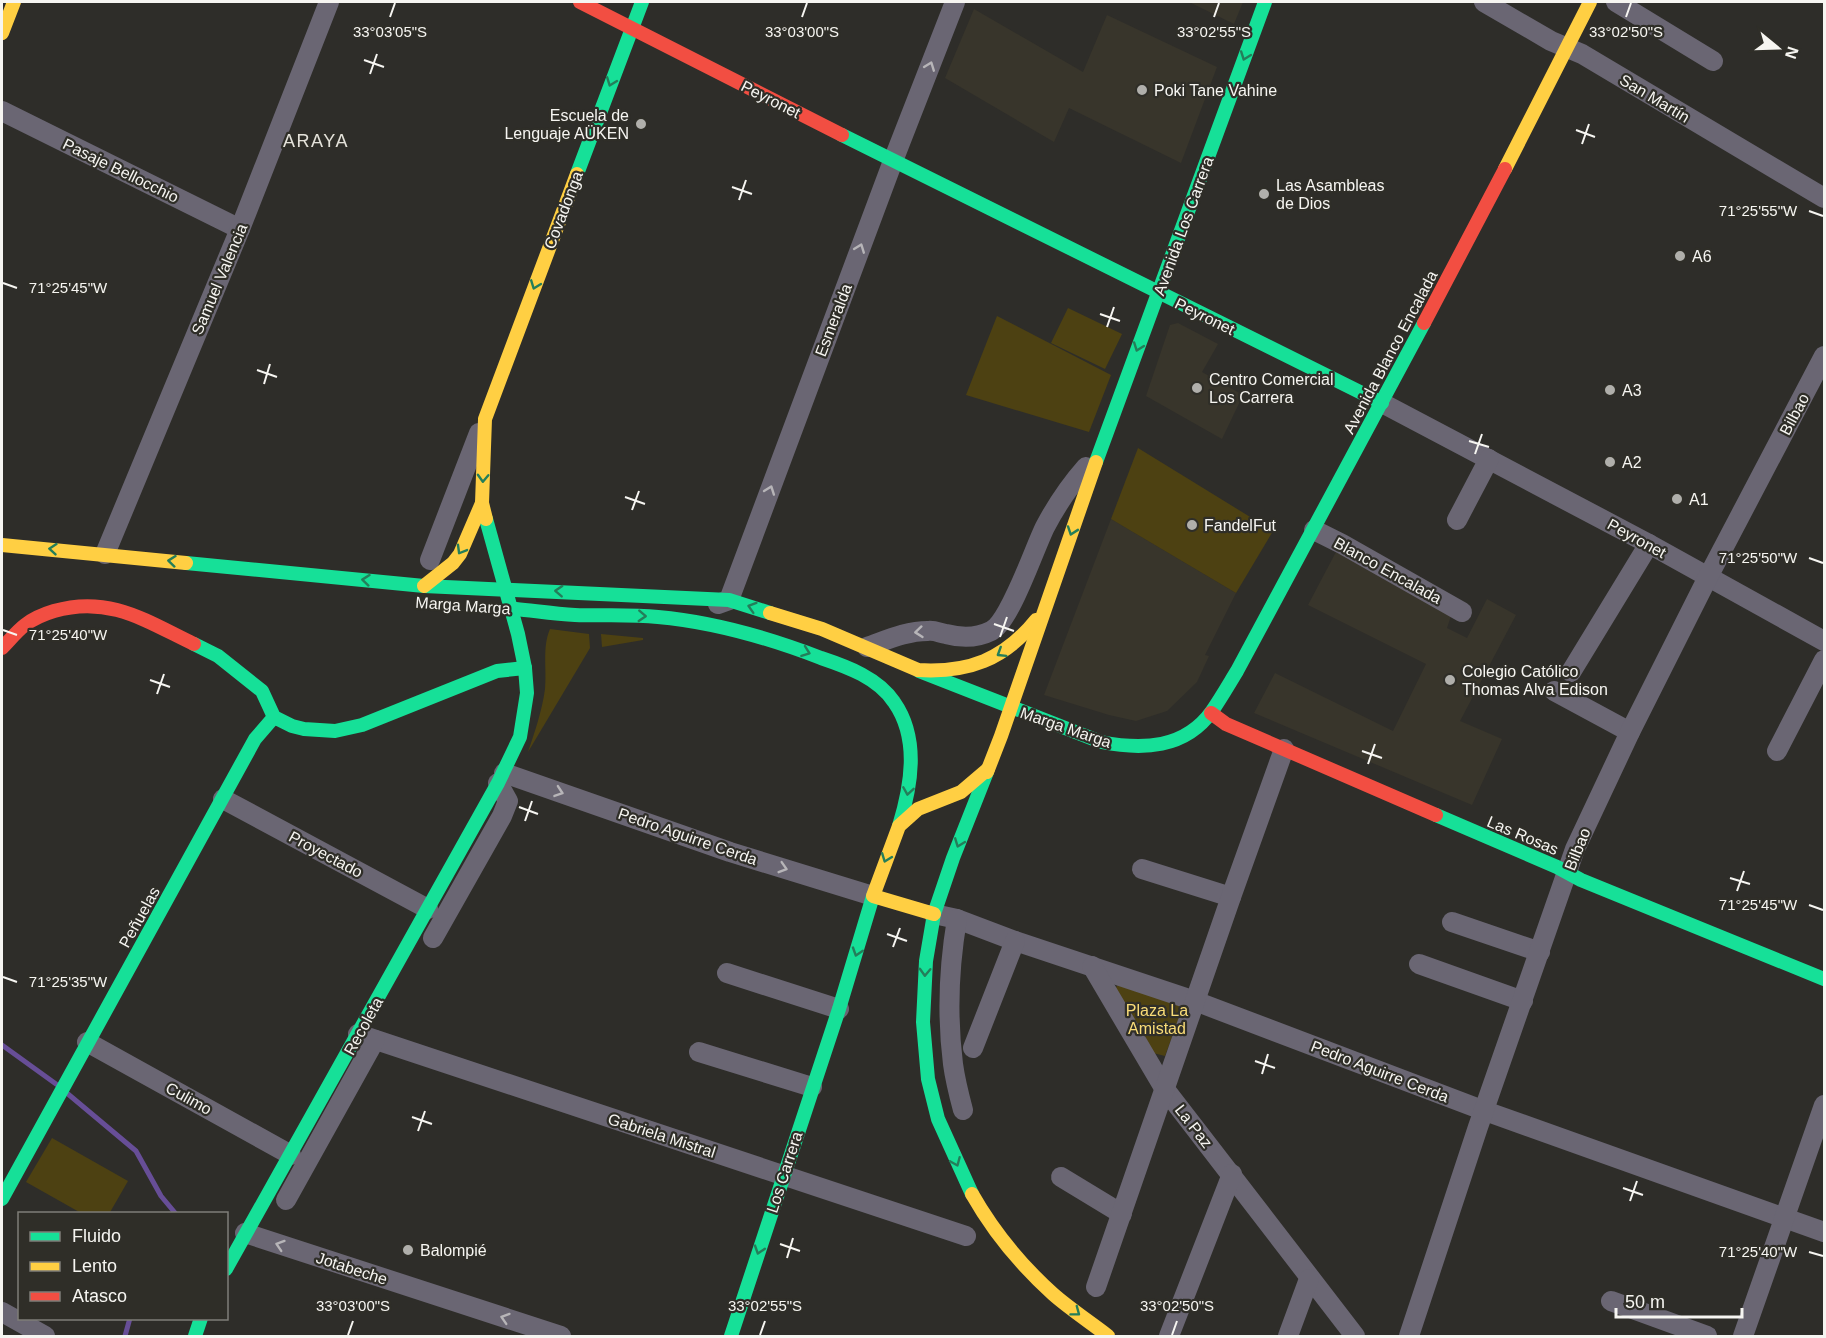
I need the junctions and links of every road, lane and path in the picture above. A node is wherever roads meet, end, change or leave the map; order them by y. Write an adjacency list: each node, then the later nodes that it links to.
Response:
1 (14, 2): 11 (main road)
2 (329, 2): 17 (street, Samuel Valencia)
3 (580, 2): 10 (main road, Peyronet)
4 (642, 2): 10 (main road, Covadonga)
5 (955, 2): 15 (street, Esmeralda, one-way to 5)
6 (1265, 2): 18 (main road, Avenida Los Carrera, one-way to 18)
7 (1484, 2): 12 (street, San Martín)
8 (1590, 2): 12 (main road, Avenida Blanco Encalada)
9 (1616, 2): 13 (street)
10 (632, 28): 15 (main road, Peyronet); 21 (main road, Covadonga, one-way to 21)
11 (2, 33)
12 (1568, 48): 16 (street, San Martín); 20 (main road, Avenida Blanco Encalada)
13 (1713, 61)
14 (2, 111): 17 (street, Pasaje Bellocchio)
15 (892, 161): 18 (main road, Peyronet); 35 (street, Esmeralda, one-way to 15)
16 (1824, 198)
17 (240, 229): 29 (street, Samuel Valencia)
18 (1159, 292): 20 (main road, Peyronet); 22 (main road, Avenida Los Carrera, one-way to 22)
19 (1824, 356): 31 (street, Bilbao)
20 (1382, 403): 23 (street, Peyronet); 26 (main road, Avenida Blanco Encalada)
21 (485, 419): 24 (main road, Covadonga, one-way to 24); 30 (street, Covadonga)
22 (1100, 451): 34 (main road, Avenida Los Carrera, one-way to 34); 42 (street, Avenida Los Carrera, one-way to 42)
23 (1489, 459): 25 (street); 27 (street, Peyronet)
24 (482, 503): 32 (main road, one-way to 32); 33 (main road, Covadonga)
25 (1457, 520)
26 (1314, 530): 38 (street, Blanco Encalada); 49 (main road, Avenida Blanco Encalada)
27 (1649, 544): 31 (street, Peyronet); 47 (street)
28 (2, 545): 29 (main road, Marga Marga, one-way to 28)
29 (105, 554): 32 (main road, Marga Marga, one-way to 29)
30 (430, 560)
31 (1708, 577): 41 (street, Peyronet); 51 (street, Bilbao)
32 (424, 586): 33 (main road, Marga Marga)
33 (506, 590): 35 (main road, Marga Marga, one-way to 33); 37 (main road, Recoleta)
34 (1051, 592): 46 (main road, one-way to 46); 54 (main road, Avenida Los Carrera)
35 (729, 600): 39 (street); 42 (main road, Marga Marga, one-way to 35)
36 (493, 608): 37 (main road, Marga Marga)
37 (512, 609): 40 (main road, Marga Marga, one-way to 40); 45 (main road, Recoleta)
38 (1462, 612)
39 (689, 615): 40 (main road, Marga Marga); 46 (main road, Marga Marga)
40 (668, 618): 57 (main road, Los Carrera, one-way to 57)
41 (1824, 641)
42 (867, 647): 46 (main road, Marga Marga)
43 (2, 648): 50 (main road)
44 (1824, 660): 53 (street)
45 (525, 668): 50 (main road); 55 (main road, Recoleta)
46 (918, 670): 49 (main road, Marga Marga)
47 (1571, 672)
48 (1554, 691): 51 (street)
49 (1211, 713): 52 (main road, Las Rosas)
50 (274, 717): 56 (main road, Peñuelas)
51 (1630, 732): 59 (street, Bilbao)
52 (1284, 748): 59 (main road, Las Rosas); 61 (street)
53 (1777, 751)
54 (989, 769): 57 (main road); 63 (main road, Avenida Los Carrera, one-way to 63)
55 (501, 778): 60 (street, Pedro Aguirre Cerda, one-way to 60); 62 (main road, Recoleta); 66 (street)
56 (224, 799): 62 (street, Proyectado); 78 (main road, Peñuelas)
57 (899, 826): 60 (main road, Los Carrera, one-way to 60)
58 (1142, 869): 61 (street)
59 (1568, 873): 68 (street, Bilbao); 72 (main road, Las Rosas)
60 (873, 896): 63 (main road); 76 (main road, Los Carrera, one-way to 76)
61 (1230, 897): 73 (street)
62 (428, 909): 77 (main road, Recoleta)
63 (934, 914): 64 (street, Pedro Aguirre Cerda); 107 (main road, Avenida Los Carrera, one-way to 107)
64 (957, 919): 67 (street, Pedro Aguirre Cerda); 84 (street)
65 (1452, 922): 68 (street)
66 (433, 938)
67 (1015, 941): 70 (street, Pedro Aguirre Cerda); 79 (street)
68 (1540, 952): 74 (street, Bilbao)
69 (1419, 964): 74 (street)
70 (1092, 966): 73 (street, Pedro Aguirre Cerda); 82 (street, La Paz)
71 (727, 973): 76 (street)
72 (1824, 979)
73 (1194, 1001): 82 (street); 85 (street, Pedro Aguirre Cerda)
74 (1523, 1001): 85 (street, Bilbao)
75 (783, 1004): 76 (street)
76 (837, 1015): 81 (main road, Los Carrera)
77 (367, 1037): 86 (main road, Recoleta); 87 (street, Gabriela Mistral); 91 (street, Recoleta)
78 (87, 1042): 86 (street, Culimo); 90 (main road, Peñuelas)
79 (974, 1047)
80 (699, 1052): 81 (street)
81 (812, 1088): 87 (main road, Los Carrera)
82 (1164, 1088): 88 (street, La Paz); 92 (street)
83 (1824, 1105): 93 (street)
84 (963, 1110)
85 (1485, 1111): 93 (street, Pedro Aguirre Cerda); 111 (street, Bilbao)
86 (291, 1155): 95 (main road, Recoleta)
87 (783, 1174): 96 (street, Gabriela Mistral); 106 (main road, Los Carrera, one-way to 106)
88 (1232, 1174): 98 (street, La Paz); 108 (street)
89 (1061, 1177): 92 (street)
90 (2, 1199)
91 (286, 1200)
92 (1122, 1214): 99 (street)
93 (1785, 1217): 94 (street, Pedro Aguirre Cerda); 113 (street)
94 (1824, 1232)
95 (245, 1233): 97 (main road, Recoleta); 105 (street, Jotabeche, one-way to 95)
96 (966, 1236)
97 (228, 1265)
98 (1309, 1279): 109 (street); 110 (street, La Paz)
99 (1096, 1287)
100 (1611, 1301): 112 (street)
101 (2, 1312): 103 (street)
102 (200, 1320): 104 (main road)
103 (45, 1336)
104 (195, 1336)
105 (561, 1336)
106 (731, 1336)
107 (1108, 1336)
108 (1169, 1336)
109 (1288, 1336)
110 (1355, 1336)
111 (1409, 1336)
112 (1707, 1336)
113 (1743, 1336)

